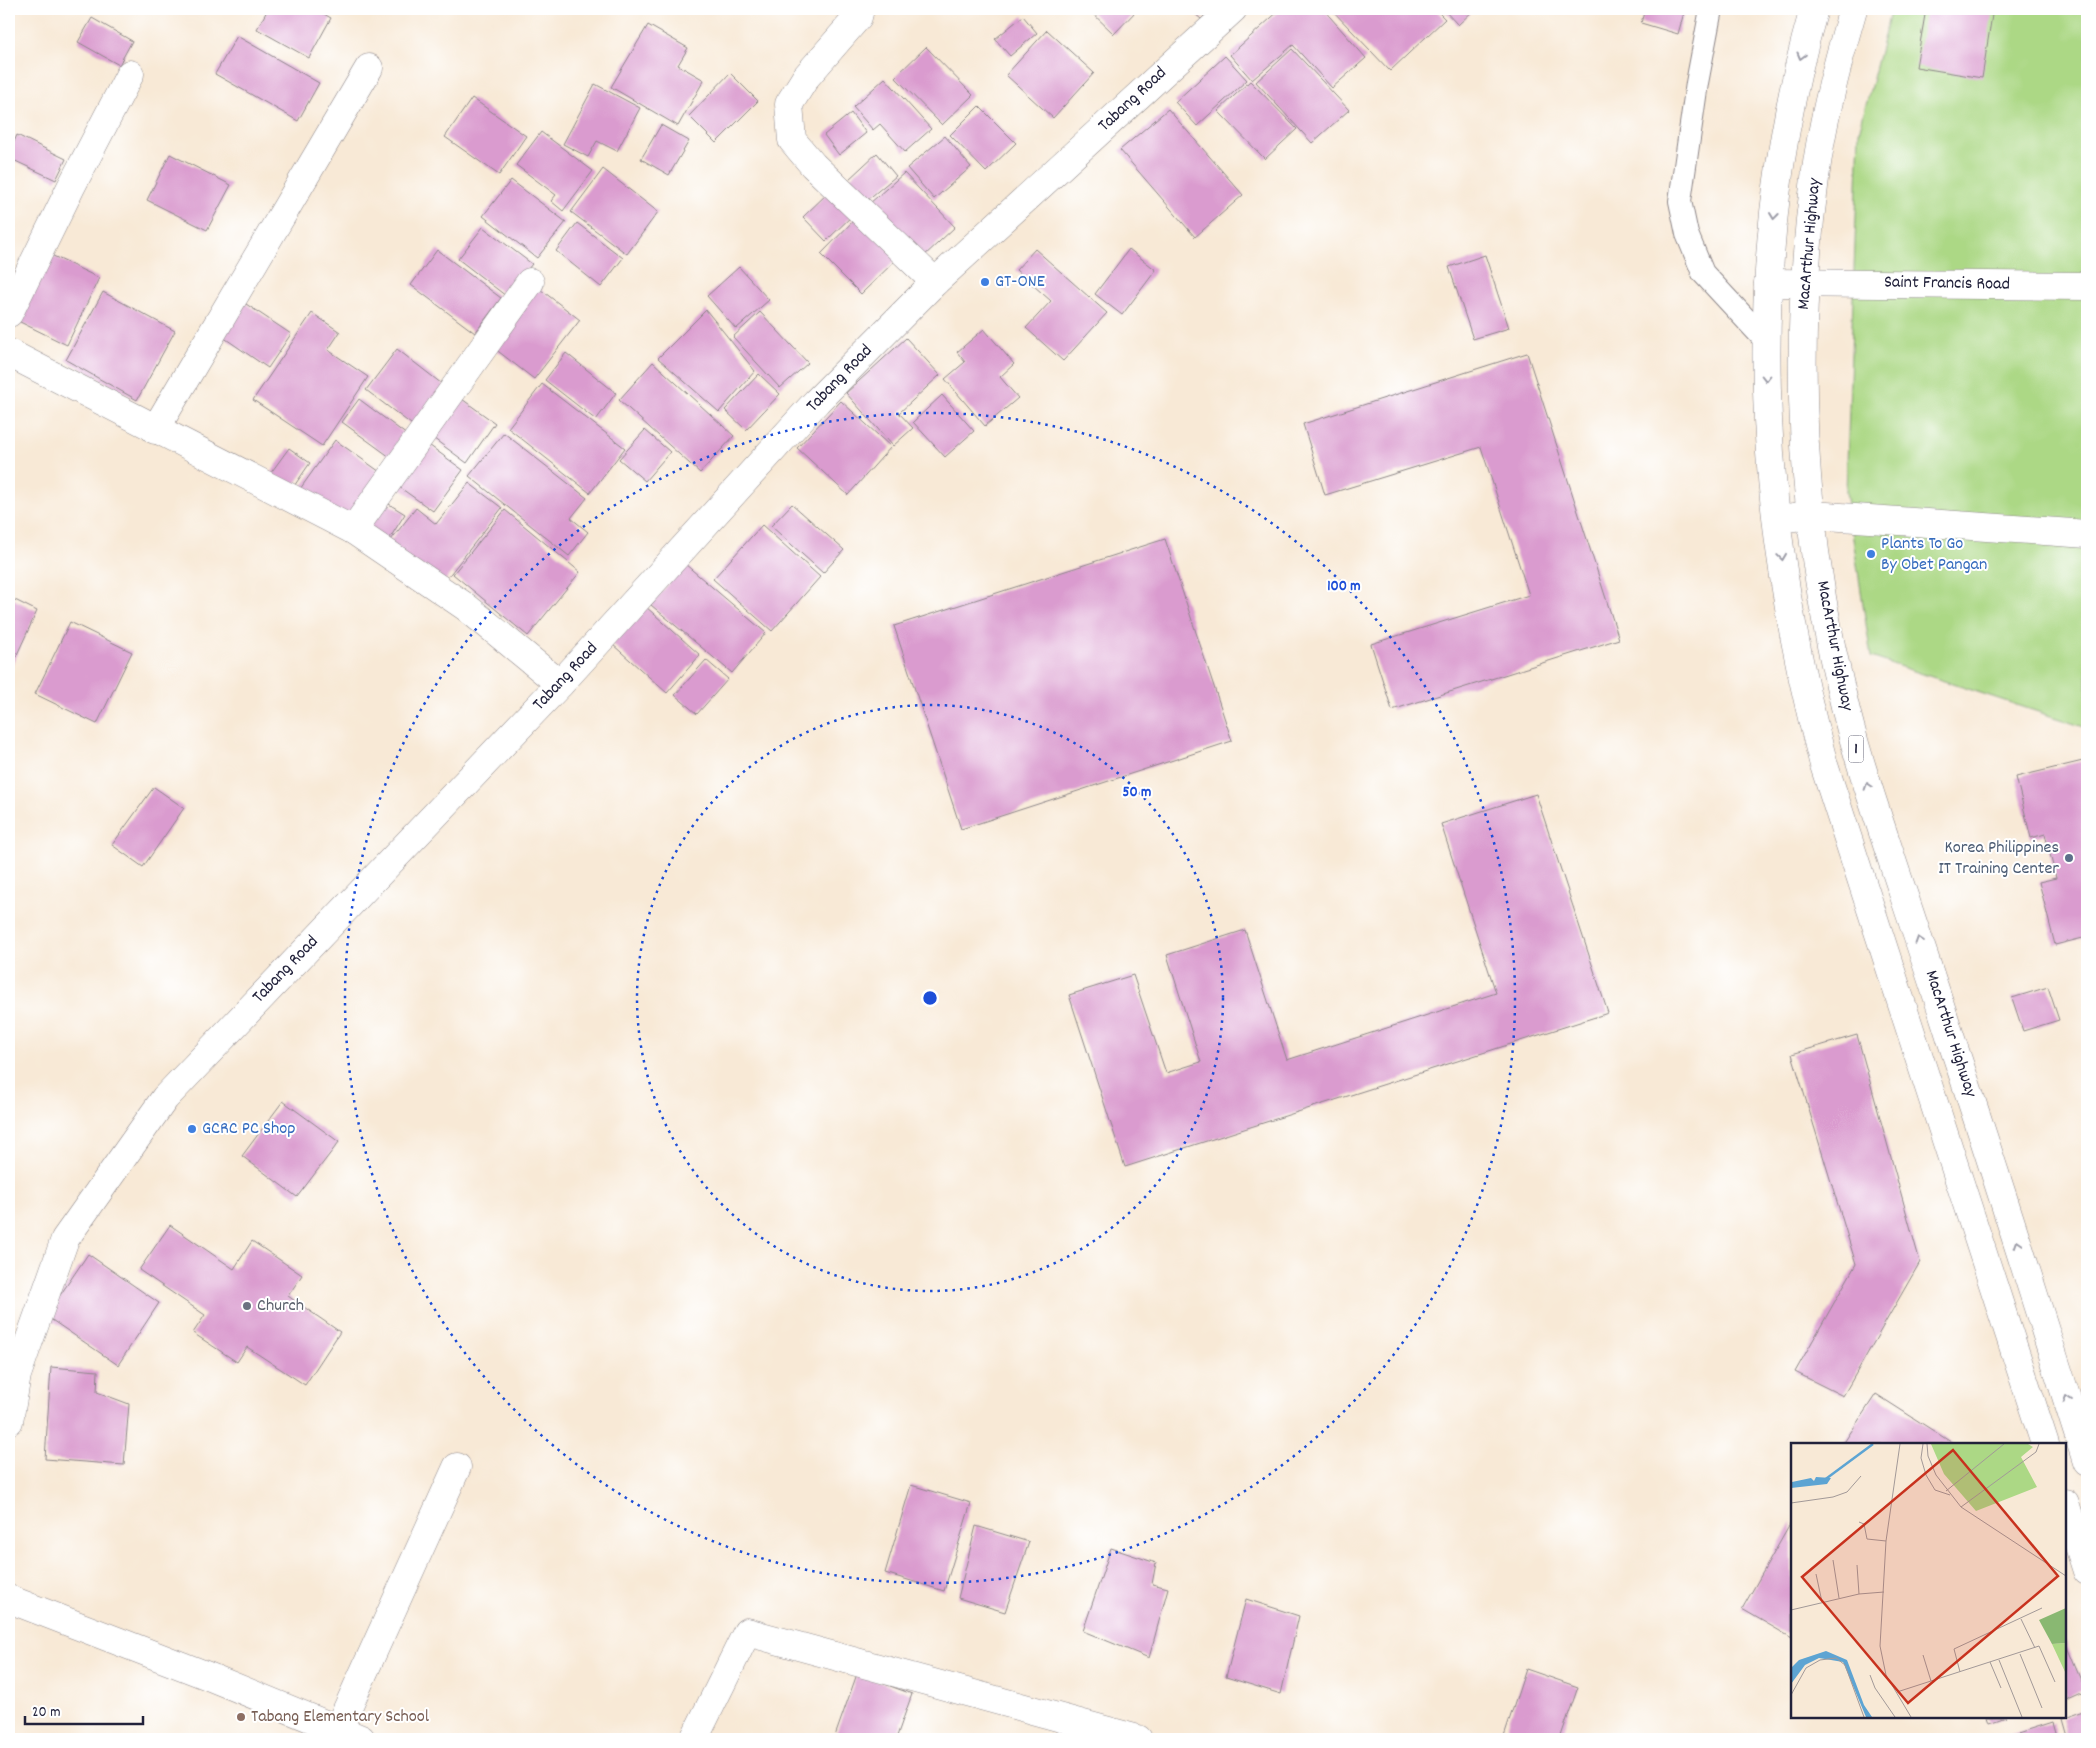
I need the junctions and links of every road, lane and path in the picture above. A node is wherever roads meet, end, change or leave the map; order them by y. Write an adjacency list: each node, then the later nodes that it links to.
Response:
1 (860, 9): 9 (main road)
2 (1233, 9): 9 (main road, Tabang Road)
3 (1711, 9): 14 (lane)
4 (1814, 9): 11 (main road, MacArthur Highway / 1, one-way to 11)
5 (1853, 9): 10 (main road, MacArthur Highway / 1)
6 (369, 68): 16 (main road)
7 (130, 74): 13 (main road)
8 (530, 282): 19 (main road)
9 (935, 282): 21 (main road, Tabang Road)
10 (1806, 282): 11 (main road, Saint Francis Road); 12 (main road, Saint Francis Road); 17 (main road, MacArthur Highway / 1)
11 (1768, 283): 14 (main road, MacArthur Highway / 1)
12 (2087, 286)
13 (9, 313)
14 (1766, 341): 18 (main road, MacArthur Highway / 1, one-way to 18)
15 (9, 353): 16 (main road)
16 (155, 430): 19 (main road)
17 (1812, 515): 18 (main road); 20 (main road); 24 (main road, MacArthur Highway / 1, one-way to 17)
18 (1777, 519): 23 (main road, MacArthur Highway / 1, one-way to 23)
19 (352, 530): 21 (main road)
20 (2087, 534)
21 (560, 684): 22 (main road, Tabang Road)
22 (9, 1422)
23 (2045, 1443)
24 (2087, 1462)
25 (457, 1467): 29 (main road)
26 (2066, 1506): 27 (main road)
27 (2087, 1571)
28 (9, 1599): 29 (main road)
29 (349, 1734)
30 (694, 1739): 31 (main road)
31 (1138, 1739)

